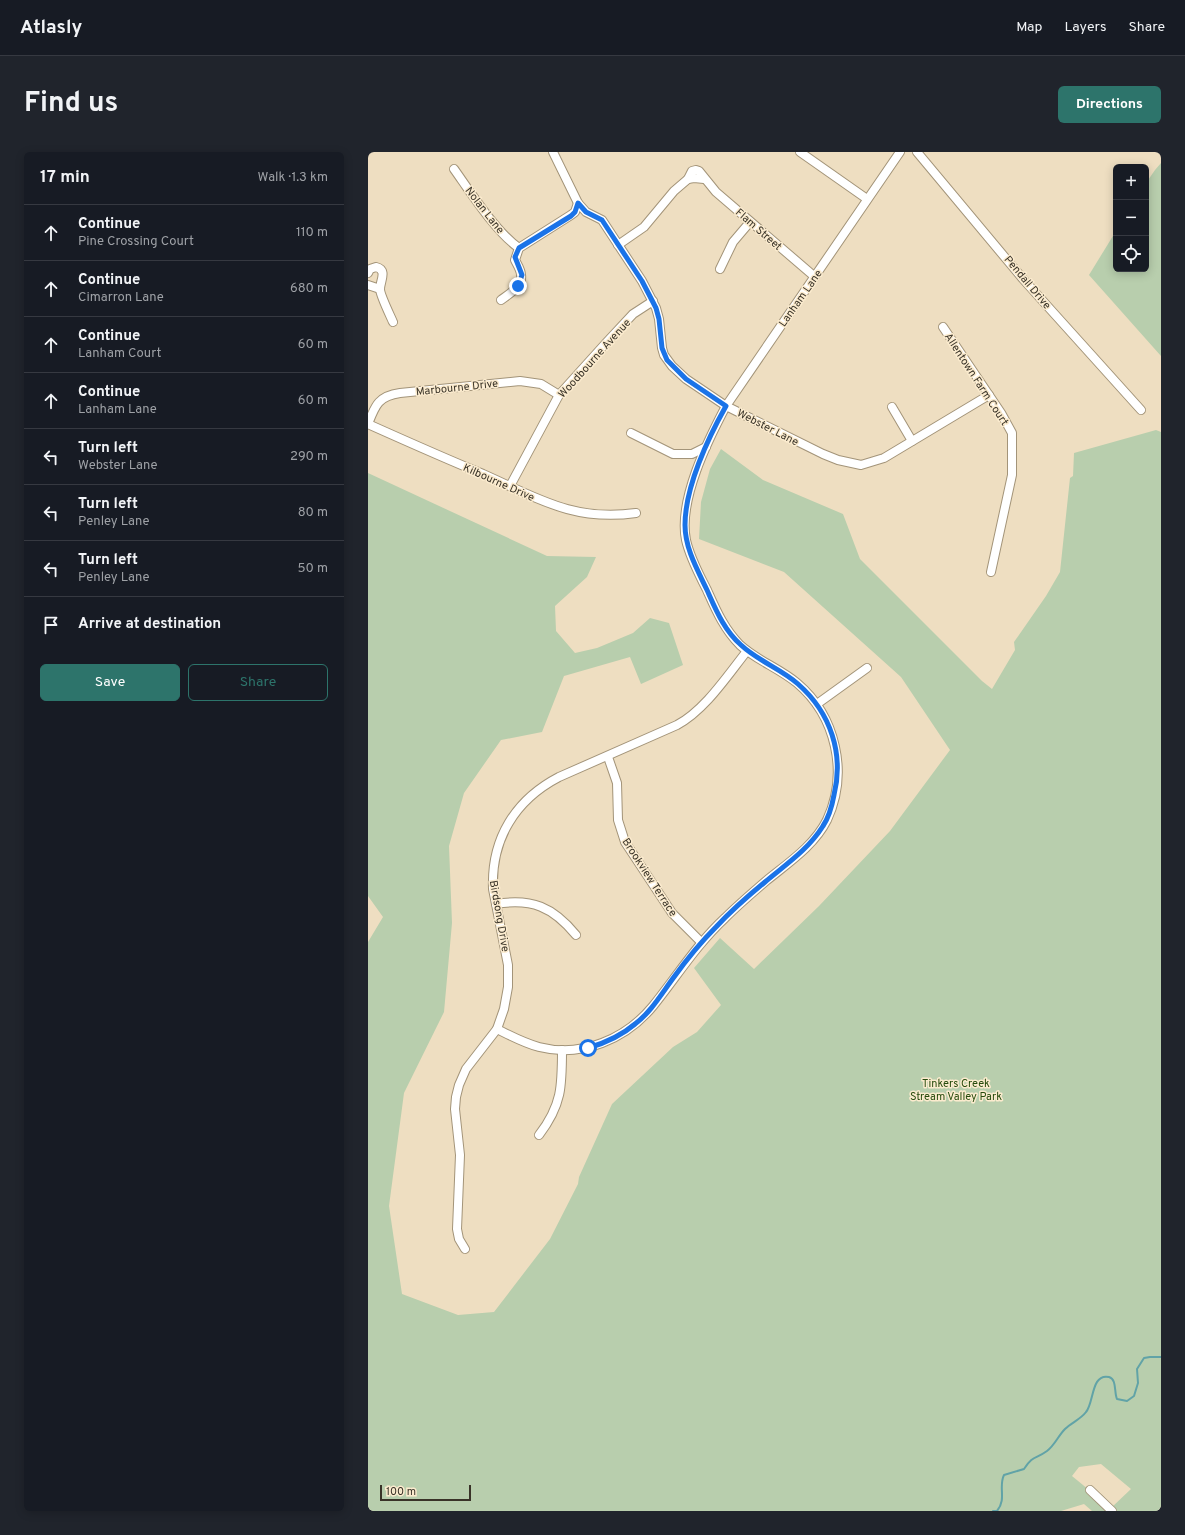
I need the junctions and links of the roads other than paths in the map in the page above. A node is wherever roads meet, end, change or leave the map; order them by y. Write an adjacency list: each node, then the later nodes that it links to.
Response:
1 (553, 152): 7 (street, Webster Lane)
2 (800, 152): 6 (street)
3 (900, 152): 6 (street, Lanham Lane)
4 (917, 152): 24 (street, Pendall Drive)
5 (454, 170): 10 (street, Nolan Lane)
6 (867, 199): 13 (street, Lanham Lane)
7 (578, 203): 9 (street, Webster Lane); 10 (street)
8 (750, 222): 9 (street, Flam Street); 11 (street); 13 (street, Flam Street)
9 (618, 244): 17 (street, Webster Lane)
10 (519, 248): 16 (street)
11 (720, 269)
12 (368, 273): 15 (street)
13 (815, 277): 22 (street, Lanham Lane)
14 (368, 285): 15 (street)
15 (380, 289): 18 (street)
16 (501, 300)
17 (653, 301): 20 (street, Woodbourne Avenue); 22 (street, Webster Lane)
18 (393, 322)
19 (943, 327): 21 (street, Allentown Farm Court)
20 (559, 395): 25 (street, Marbourne Drive); 29 (street, Woodbourne Avenue)
21 (988, 395): 27 (street, Webster Lane); 31 (street, Allentown Farm Court)
22 (726, 406): 27 (street, Webster Lane); 28 (street, Lanham Lane)
23 (892, 406): 27 (street)
24 (1141, 410)
25 (368, 424): 29 (street, Kilbourne Drive)
26 (630, 433): 28 (street)
27 (912, 441)
28 (705, 449): 32 (street, Lanham Lane)
29 (510, 486): 30 (street, Kilbourne Drive)
30 (636, 513)
31 (992, 572)
32 (747, 651): 34 (street, Lanham Lane); 35 (street, Birdsong Drive)
33 (867, 668): 34 (street)
34 (817, 704): 38 (street, Lanham Lane)
35 (608, 757): 36 (street, Birdsong Drive); 38 (street, Brookview Terrace)
36 (496, 904): 37 (street); 39 (street, Birdsong Drive)
37 (576, 935)
38 (701, 942): 40 (street, Lanham Lane)
39 (497, 1029): 40 (street, Lanham Lane); 42 (street, Birdsong Drive)
40 (562, 1050): 41 (street)
41 (539, 1135)
42 (465, 1249)
43 (1090, 1490): 44 (street)
44 (1112, 1511)

